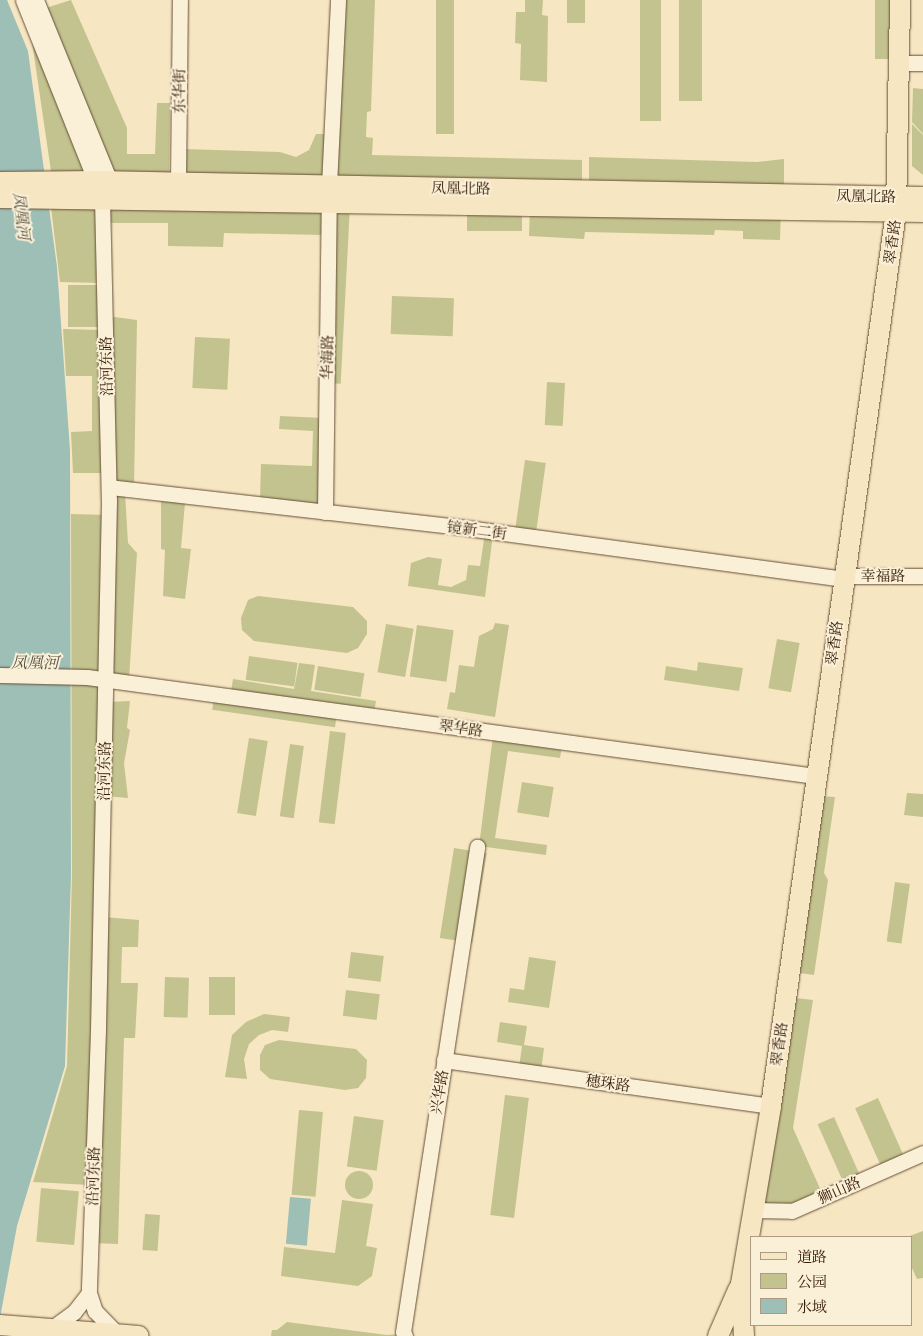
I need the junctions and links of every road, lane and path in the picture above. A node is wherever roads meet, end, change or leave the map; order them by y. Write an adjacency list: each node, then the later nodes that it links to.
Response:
1 (23, 0): 10 (street, 沿河东路)
2 (36, 0): 10 (street, 沿河东路)
3 (180, 0): 9 (street, 东华街)
4 (338, 0): 12 (street, 华海路)
5 (900, 0): 6 (main road, 翠香路)
6 (899, 63): 7 (street); 15 (main road, 翠香路)
7 (923, 64)
8 (0, 182): 11 (main road, 凤凰北路)
9 (178, 182): 10 (main road, 凤凰北路); 12 (main road, 凤凰北路)
10 (103, 187): 11 (main road, 凤凰北路); 12 (main road, 凤凰北路); 17 (street, 沿河东路)
11 (53, 190): 14 (main road, 凤凰北路)
12 (329, 194): 15 (main road, 凤凰北路); 18 (street, 华海路)
13 (923, 197): 15 (main road, 凤凰北路)
14 (0, 198)
15 (896, 204): 16 (main road, 凤凰北路); 20 (main road, 翠香路)
16 (923, 212)
17 (109, 487): 18 (street, 镜新二街); 22 (street, 沿河东路)
18 (325, 512): 20 (street, 镜新二街)
19 (923, 576): 20 (street, 幸福路)
20 (844, 577): 23 (main road, 翠香路)
21 (0, 675): 22 (street, 翠华路)
22 (106, 680): 23 (street, 翠华路); 30 (street, 沿河东路)
23 (816, 776): 26 (main road, 翠香路)
24 (477, 847): 25 (street, 兴华路)
25 (444, 1060): 26 (street, 穗珠路); 35 (street, 兴华路)
26 (771, 1106): 28 (main road, 翠香路)
27 (923, 1153): 28 (street, 狮山路)
28 (752, 1210): 29 (main road, 翠香路)
29 (741, 1284): 37 (main road); 38 (main road)
30 (89, 1293): 32 (street); 33 (street); 34 (street, 沿河东路)
31 (2, 1325): 32 (main road)
32 (52, 1328): 33 (main road)
33 (86, 1333): 34 (main road)
34 (116, 1334): 36 (main road)
35 (403, 1335)
36 (139, 1336)
37 (718, 1336)
38 (744, 1336)

